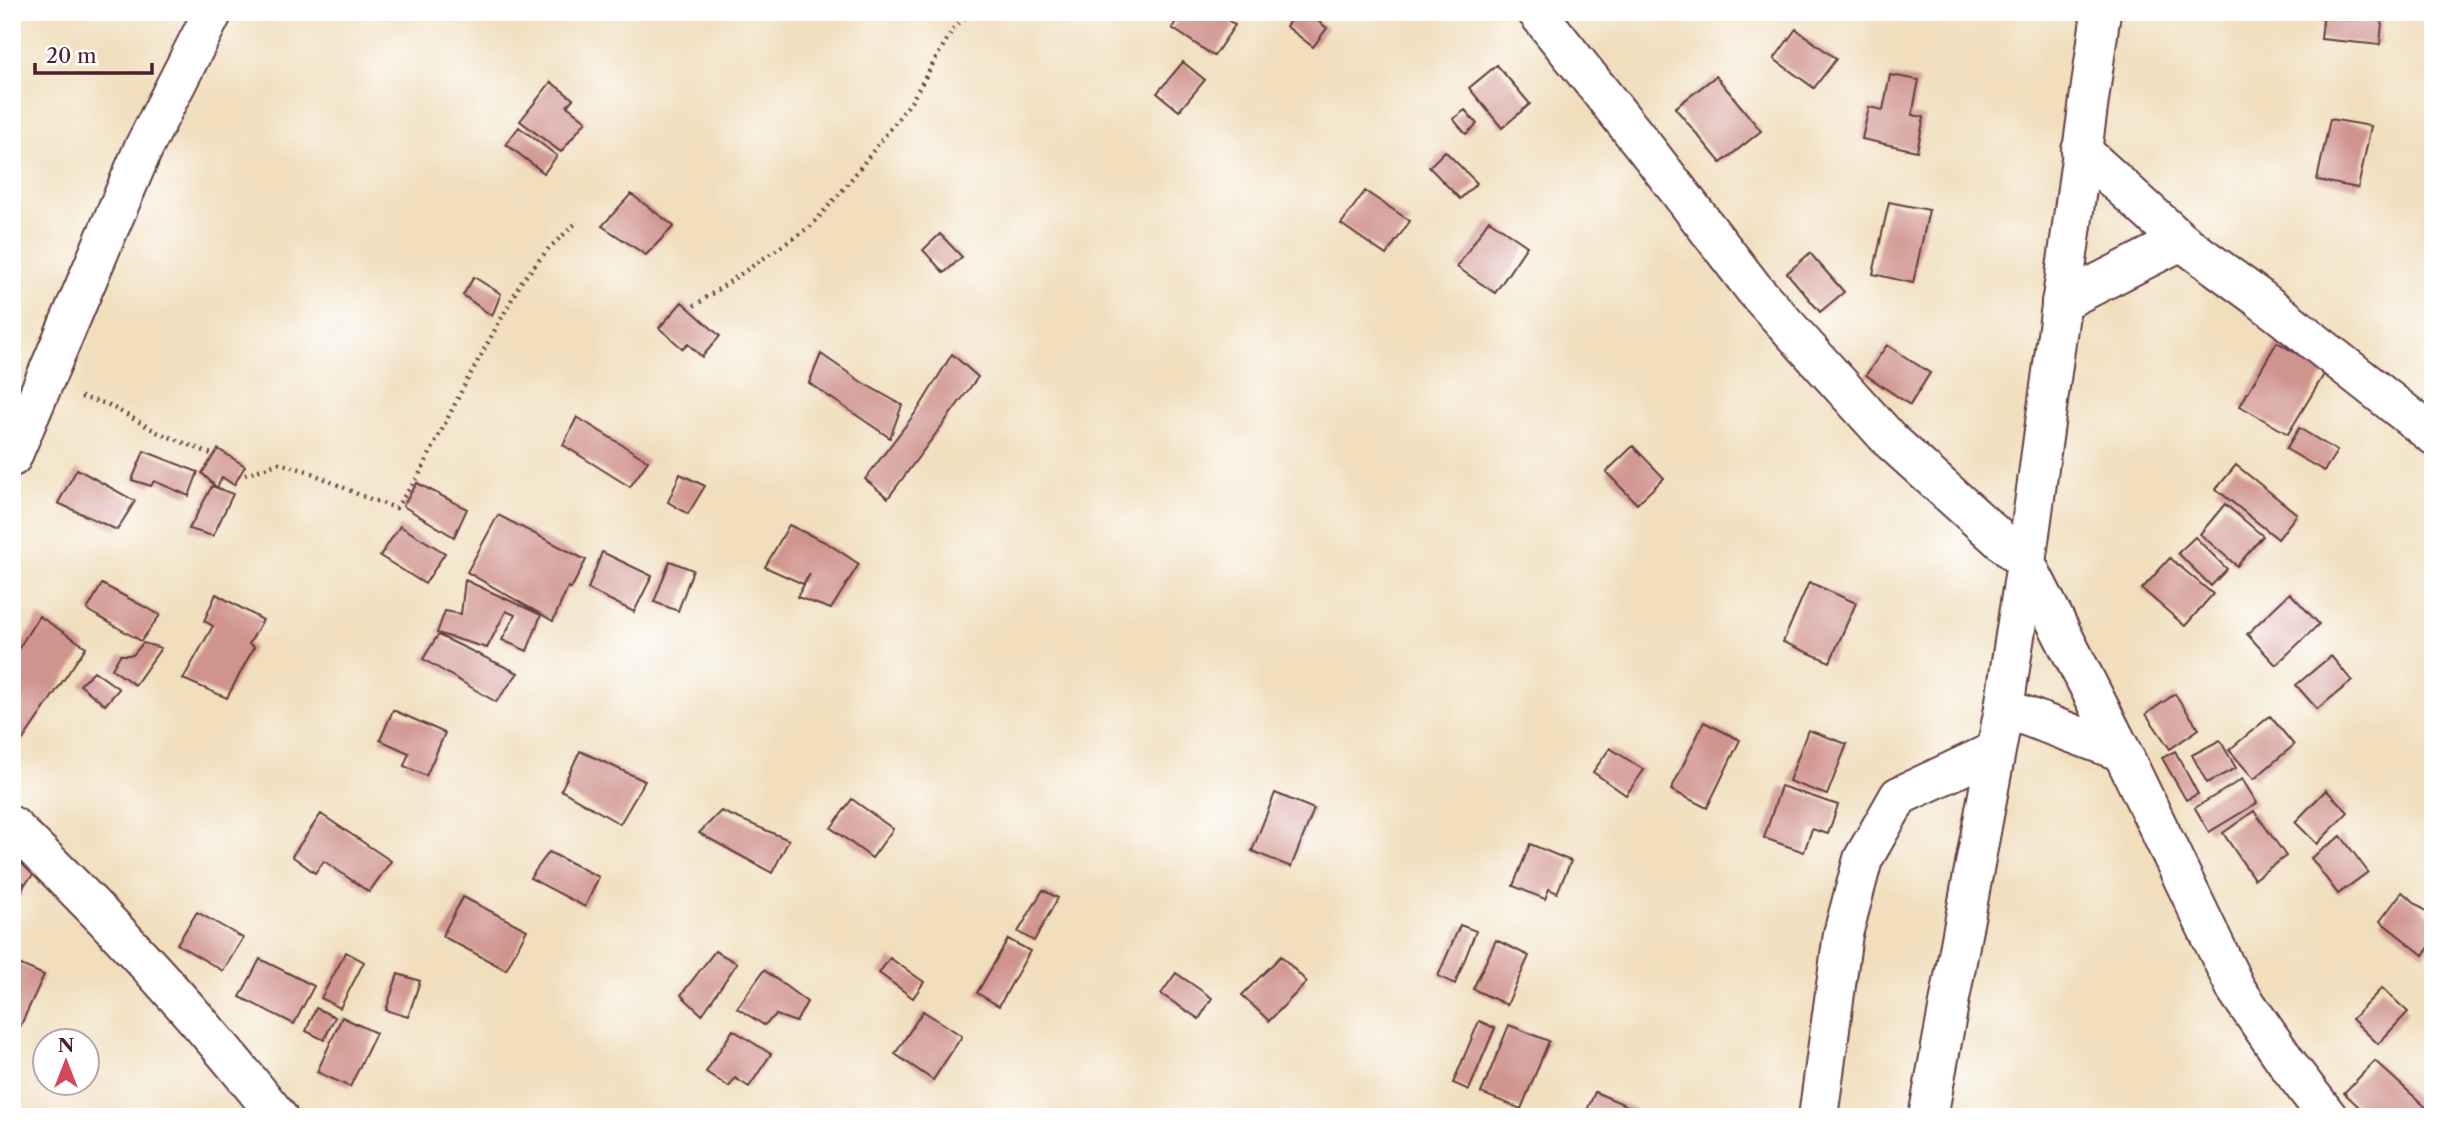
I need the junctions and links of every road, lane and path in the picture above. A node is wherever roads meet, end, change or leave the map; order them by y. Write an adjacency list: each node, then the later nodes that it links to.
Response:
1 (213, 12): 10 (main road)
2 (971, 12): 9 (path)
3 (1536, 12): 15 (main road)
4 (2101, 12): 5 (main road)
5 (2081, 150): 7 (main road); 8 (main road)
6 (575, 224): 14 (path)
7 (2181, 241): 8 (main road); 11 (main road)
8 (2061, 302): 15 (main road)
9 (694, 306)
10 (43, 385): 12 (path); 13 (main road)
11 (2433, 435)
12 (214, 455)
13 (12, 457)
14 (245, 475)
15 (2026, 563): 16 (main road); 18 (main road)
16 (2004, 708): 17 (main road); 18 (main road)
17 (1995, 751): 21 (main road); 22 (main road)
18 (2122, 752): 23 (main road)
19 (12, 826): 20 (main road)
20 (278, 1117)
21 (1818, 1117)
22 (1928, 1117)
23 (2328, 1117)

